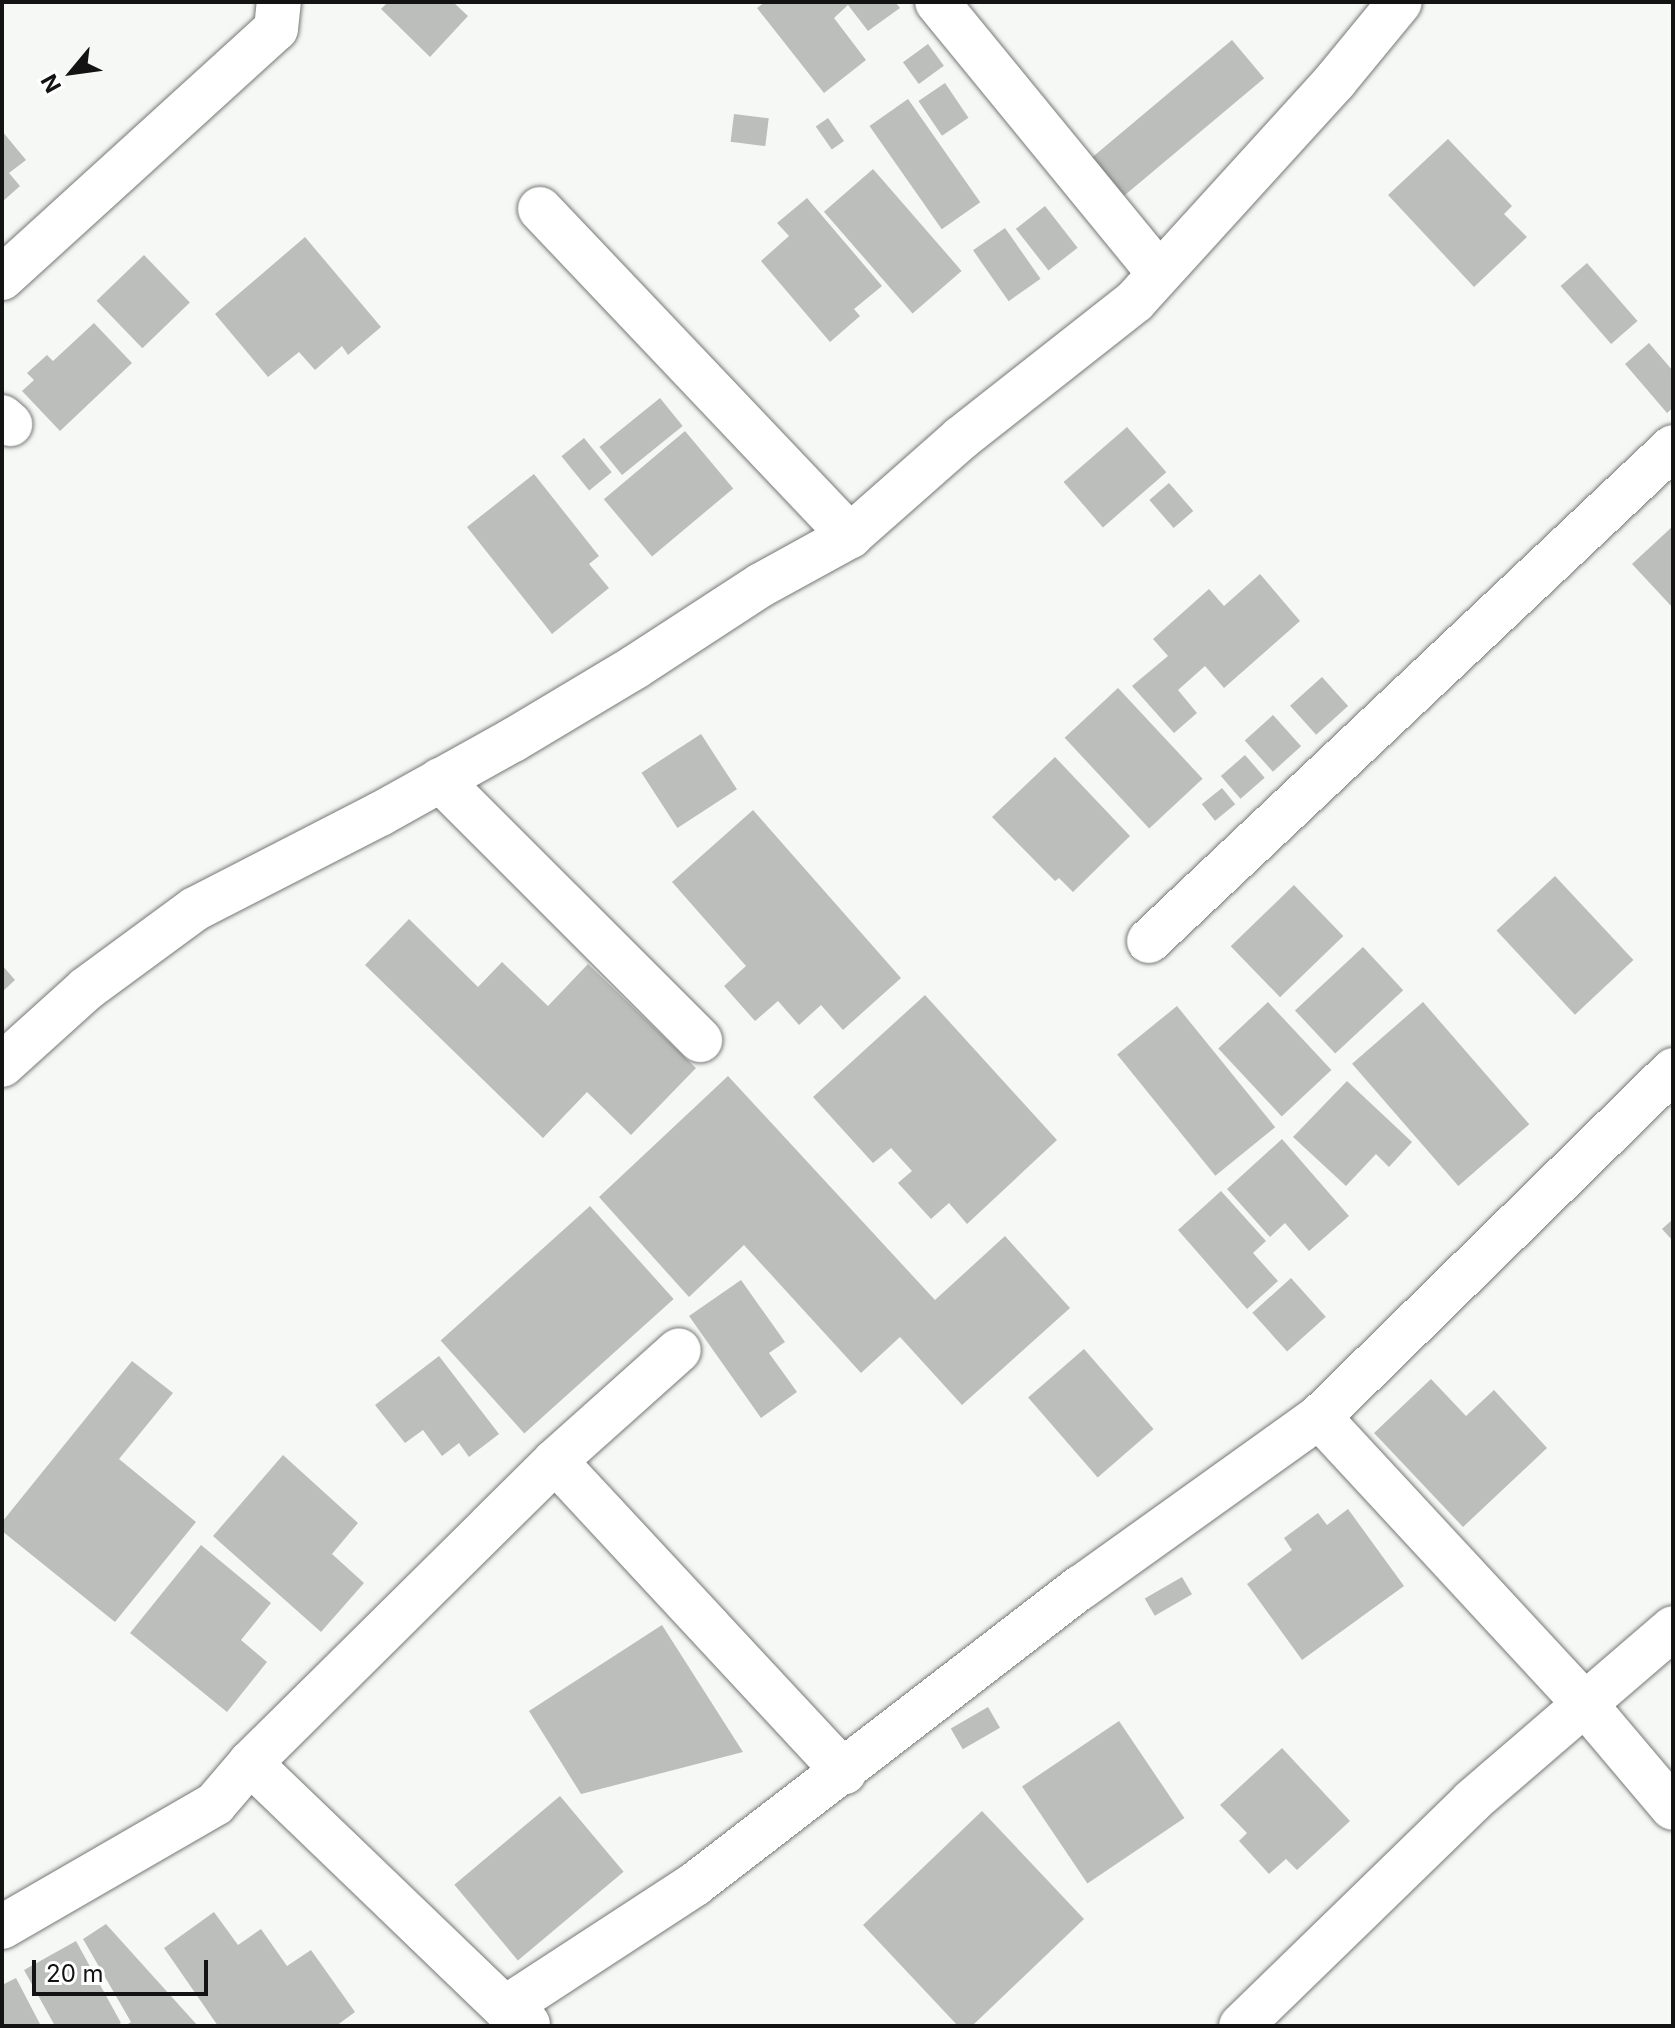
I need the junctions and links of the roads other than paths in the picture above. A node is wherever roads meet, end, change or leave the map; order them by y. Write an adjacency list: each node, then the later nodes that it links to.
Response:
1 (279, 2): 6 (street)
2 (937, 2): 5 (street)
3 (1400, 2): 5 (street)
4 (540, 209): 8 (street)
5 (1159, 273): 8 (street)
6 (2, 278)
7 (1673, 447): 10 (street)
8 (850, 536): 9 (street)
9 (440, 780): 11 (street); 12 (street)
10 (1149, 941)
11 (700, 1040)
12 (2, 1065)
13 (1673, 1070): 15 (street)
14 (679, 1350): 16 (street)
15 (1319, 1417): 18 (street); 20 (street)
16 (555, 1461): 19 (street); 20 (street)
17 (1673, 1628): 18 (street)
18 (1585, 1704): 21 (street); 24 (street)
19 (250, 1763): 22 (street); 23 (street)
20 (844, 1772): 23 (street)
21 (1673, 1808)
22 (2, 1927)
23 (518, 2017)
24 (1241, 2026)

